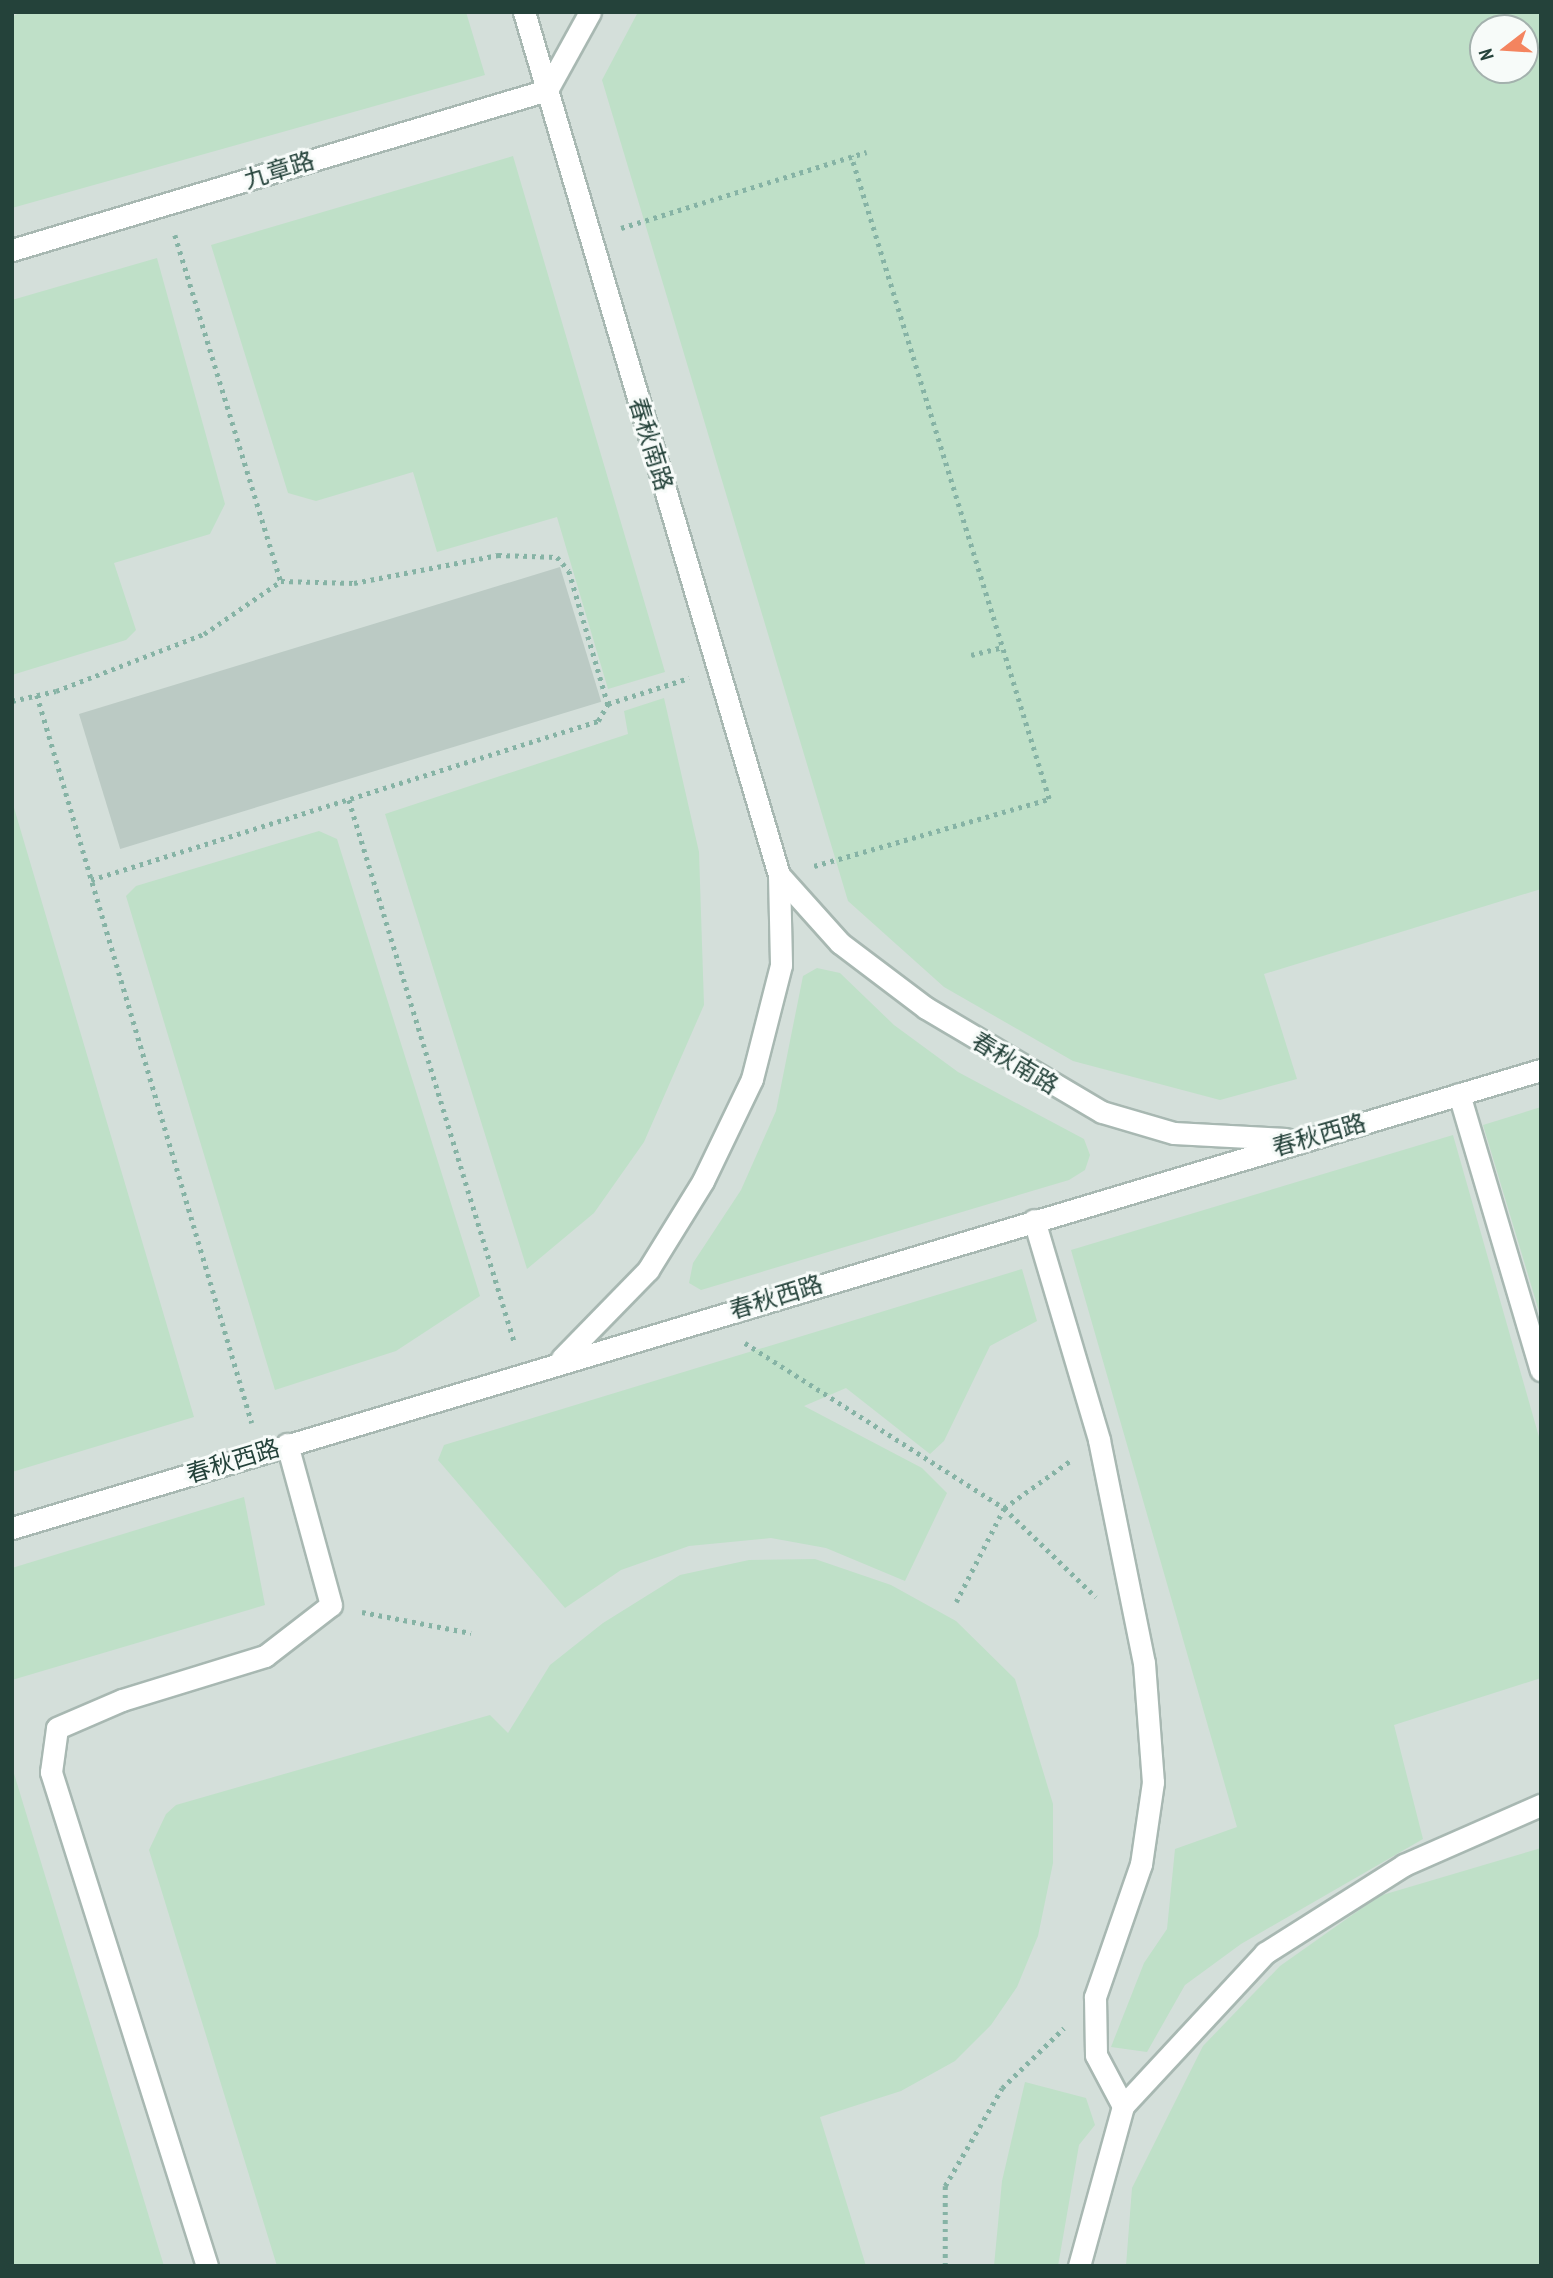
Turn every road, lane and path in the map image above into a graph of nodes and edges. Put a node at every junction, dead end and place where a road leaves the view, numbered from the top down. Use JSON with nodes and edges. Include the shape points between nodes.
{"nodes":[{"id":1,"x":524,"y":12,"type":"edge"},
{"id":2,"x":590,"y":12,"type":"edge"},
{"id":3,"x":547,"y":90,"type":"junction"},
{"id":4,"x":866,"y":152,"type":"dead end"},
{"id":5,"x":852,"y":156,"type":"junction"},
{"id":6,"x":166,"y":204,"type":"junction"},
{"id":7,"x":590,"y":237,"type":"junction"},
{"id":8,"x":12,"y":250,"type":"edge"},
{"id":9,"x":281,"y":581,"type":"junction"},
{"id":10,"x":1002,"y":647,"type":"junction"},
{"id":11,"x":971,"y":656,"type":"dead end"},
{"id":12,"x":718,"y":668,"type":"junction"},
{"id":13,"x":37,"y":695,"type":"junction"},
{"id":14,"x":12,"y":701,"type":"edge"},
{"id":15,"x":608,"y":704,"type":"junction"},
{"id":16,"x":349,"y":800,"type":"junction"},
{"id":17,"x":779,"y":875,"type":"junction"},
{"id":18,"x":91,"y":880,"type":"junction"},
{"id":19,"x":1541,"y":1070,"type":"edge"},
{"id":20,"x":1459,"y":1094,"type":"junction"},
{"id":21,"x":1302,"y":1140,"type":"junction"},
{"id":22,"x":1034,"y":1220,"type":"junction"},
{"id":23,"x":705,"y":1318,"type":"junction"},
{"id":24,"x":560,"y":1361,"type":"junction"},
{"id":25,"x":1541,"y":1370,"type":"edge"},
{"id":26,"x":524,"y":1372,"type":"junction"},
{"id":27,"x":1099,"y":1440,"type":"junction"},
{"id":28,"x":287,"y":1444,"type":"junction"},
{"id":29,"x":261,"y":1452,"type":"junction"},
{"id":30,"x":1003,"y":1508,"type":"junction"},
{"id":31,"x":12,"y":1528,"type":"edge"},
{"id":32,"x":956,"y":1602,"type":"dead end"},
{"id":33,"x":1102,"y":1604,"type":"dead end"},
{"id":34,"x":331,"y":1605,"type":"junction"},
{"id":35,"x":471,"y":1633,"type":"dead end"},
{"id":36,"x":1541,"y":1805,"type":"edge"},
{"id":37,"x":1095,"y":1997,"type":"junction"},
{"id":38,"x":1123,"y":2106,"type":"junction"},
{"id":39,"x":207,"y":2266,"type":"edge"},
{"id":40,"x":945,"y":2266,"type":"edge"},
{"id":41,"x":1079,"y":2266,"type":"edge"}],
"edges":[{"from":1,"to":3,"type":"lane","name":"春秋南路"},
{"from":2,"to":3,"type":"lane"},
{"from":3,"to":6,"type":"lane","name":"九章路"},
{"from":3,"to":7,"type":"lane","name":"春秋南路"},
{"from":4,"to":5,"type":"path"},
{"from":5,"to":7,"type":"path"},
{"from":5,"to":10,"type":"path"},
{"from":6,"to":8,"type":"lane","name":"九章路"},
{"from":6,"to":9,"type":"path"},
{"from":7,"to":12,"type":"lane","name":"春秋南路"},
{"from":9,"to":13,"type":"path","via":[[204,634]]},
{"from":9,"to":15,"type":"path","via":[[354,583],[498,555],[557,557],[569,571]]},
{"from":10,"to":11,"type":"path"},
{"from":10,"to":17,"type":"path","via":[[1049,799]]},
{"from":12,"to":15,"type":"path"},
{"from":12,"to":17,"type":"lane","name":"春秋南路"},
{"from":13,"to":14,"type":"path"},
{"from":13,"to":18,"type":"path"},
{"from":15,"to":16,"type":"path","via":[[598,721]]},
{"from":16,"to":18,"type":"path"},
{"from":16,"to":26,"type":"path"},
{"from":17,"to":21,"type":"lane","name":"春秋南路","via":[[840,943],[926,1008],[1102,1112],[1174,1133]]},
{"from":17,"to":24,"type":"lane","name":"春秋南路","via":[[781,965],[752,1079],[703,1181],[648,1270]]},
{"from":18,"to":29,"type":"path"},
{"from":19,"to":20,"type":"lane","name":"春秋西路"},
{"from":20,"to":21,"type":"lane","name":"春秋西路"},
{"from":20,"to":25,"type":"lane"},
{"from":21,"to":22,"type":"lane","name":"春秋西路"},
{"from":22,"to":23,"type":"lane","name":"春秋西路"},
{"from":22,"to":27,"type":"lane"},
{"from":23,"to":24,"type":"lane","name":"春秋西路"},
{"from":23,"to":30,"type":"path"},
{"from":24,"to":26,"type":"lane","name":"春秋西路"},
{"from":26,"to":28,"type":"lane","name":"春秋西路"},
{"from":27,"to":30,"type":"path"},
{"from":27,"to":37,"type":"lane","via":[[1144,1663],[1153,1782],[1141,1864]]},
{"from":28,"to":29,"type":"lane","name":"春秋西路"},
{"from":28,"to":34,"type":"lane"},
{"from":29,"to":31,"type":"lane","name":"春秋西路"},
{"from":30,"to":32,"type":"path"},
{"from":30,"to":33,"type":"path"},
{"from":34,"to":35,"type":"path"},
{"from":34,"to":39,"type":"lane","via":[[265,1656],[122,1700],[57,1728],[51,1772]]},
{"from":36,"to":38,"type":"lane","via":[[1404,1865],[1265,1953]]},
{"from":37,"to":38,"type":"lane","via":[[1096,2055]]},
{"from":37,"to":40,"type":"path","via":[[1002,2088],[945,2186]]},
{"from":38,"to":41,"type":"lane"}]}
